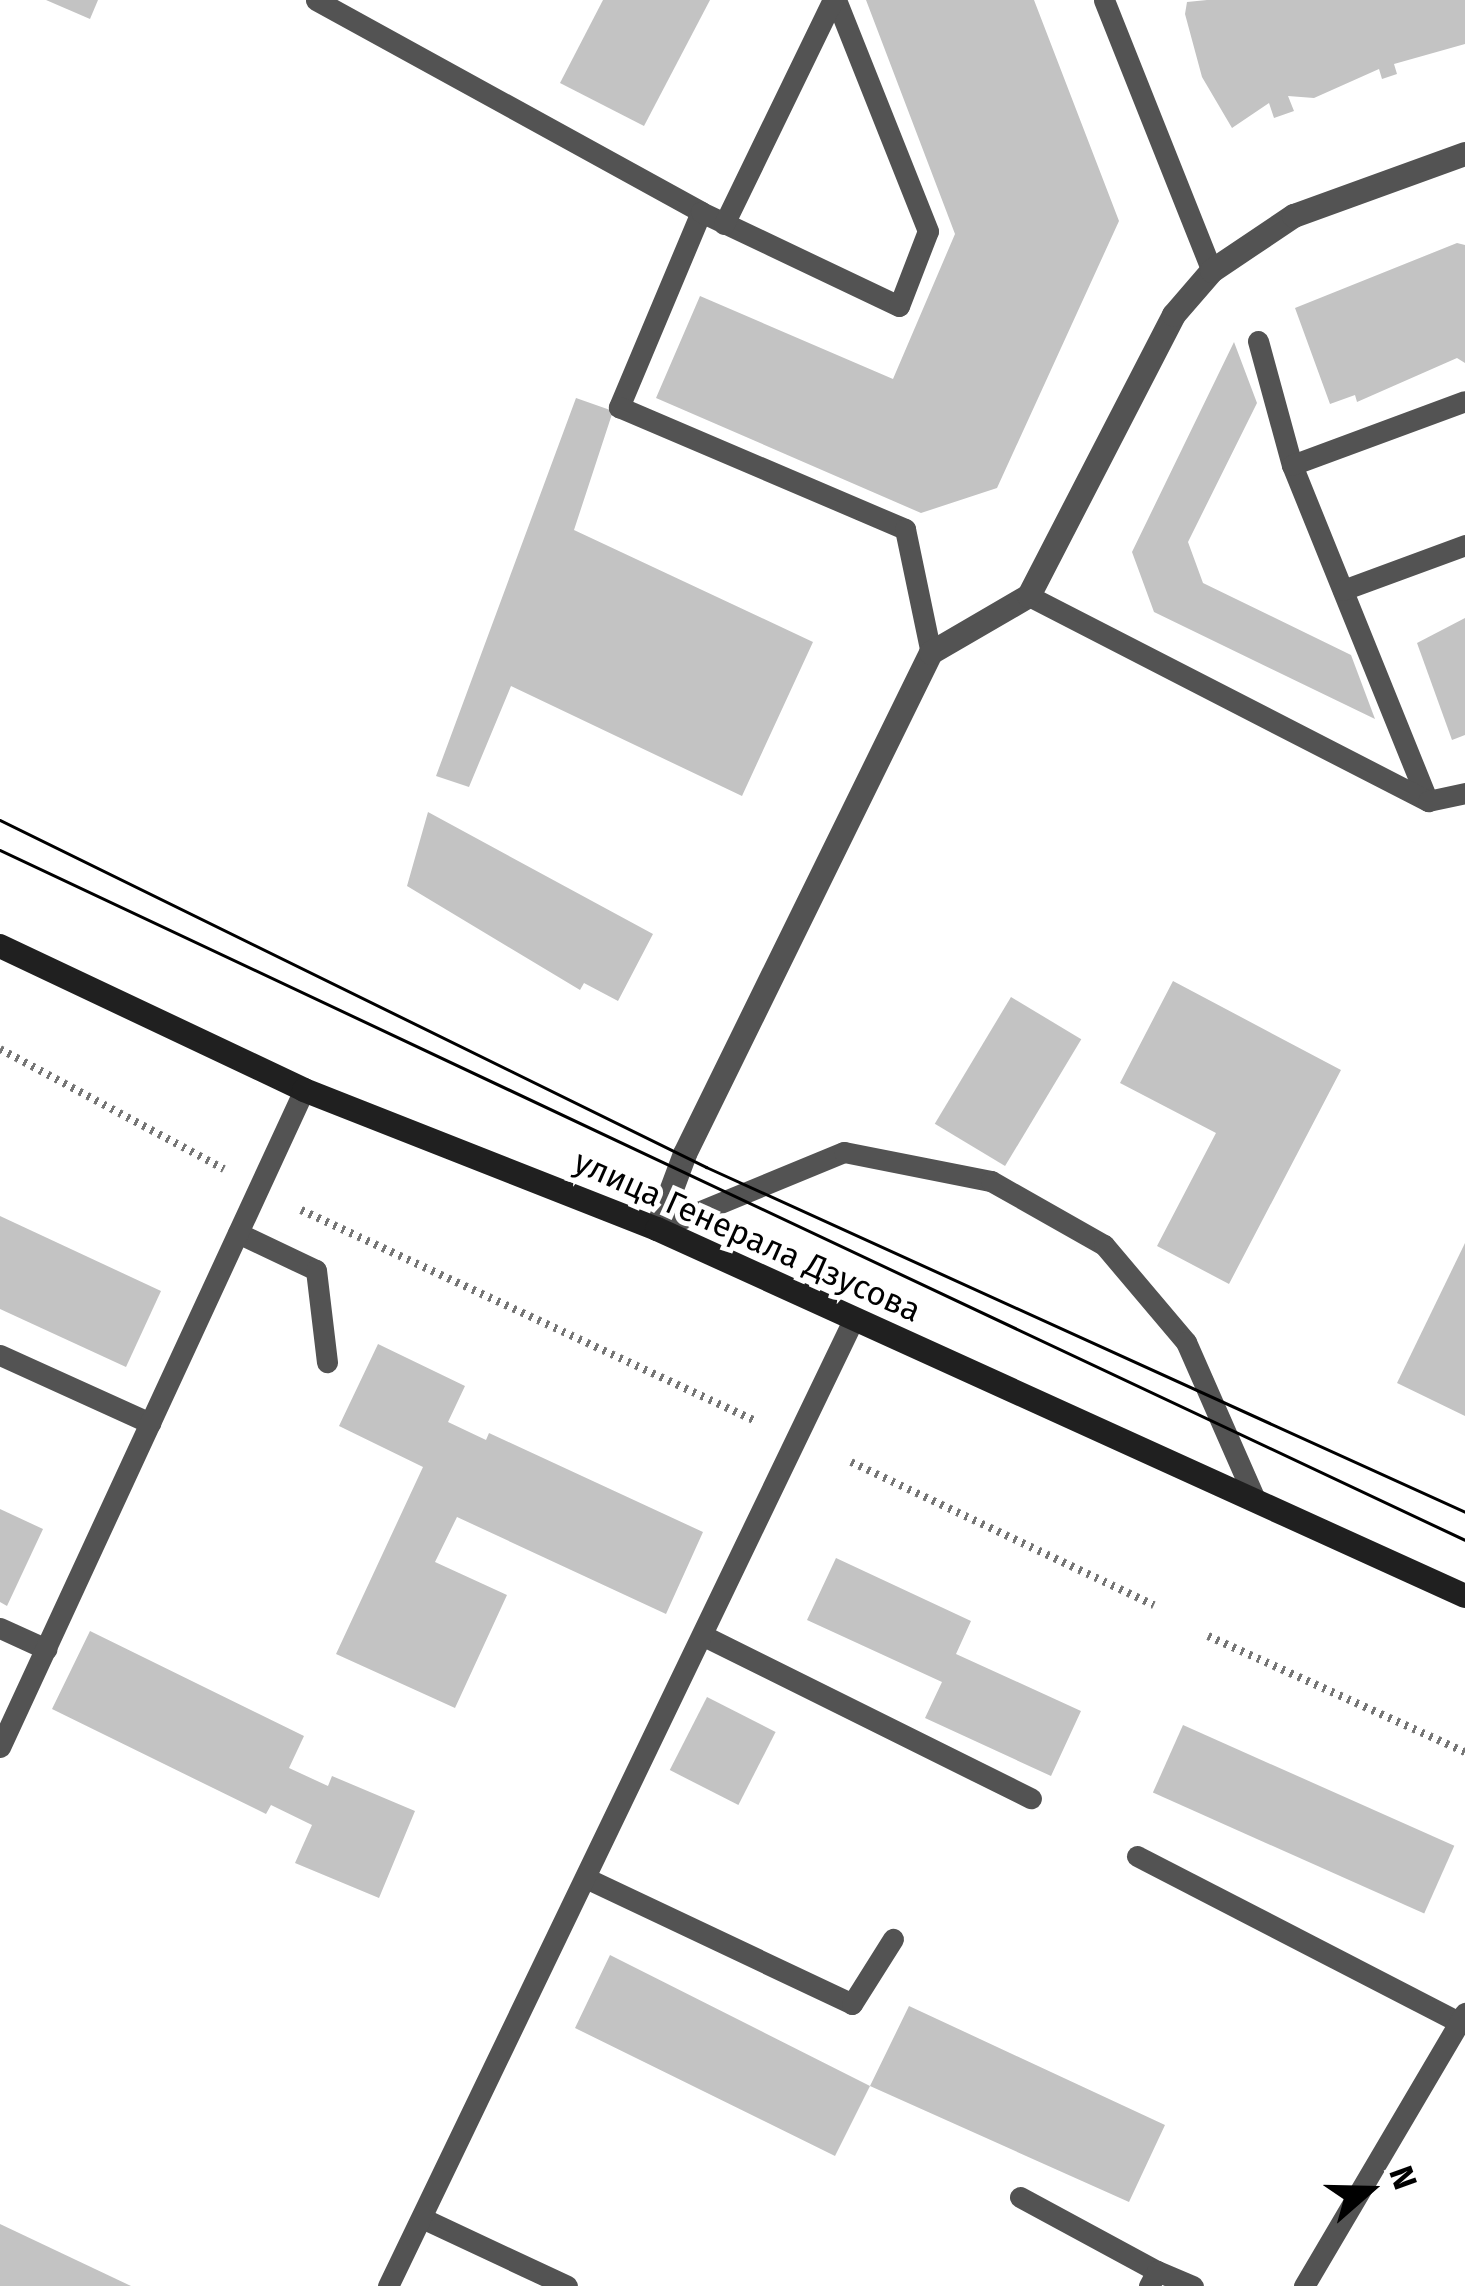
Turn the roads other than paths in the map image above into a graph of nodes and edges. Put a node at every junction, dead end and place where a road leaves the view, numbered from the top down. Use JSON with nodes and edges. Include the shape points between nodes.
{"nodes":[{"id":1,"x":316,"y":0,"type":"edge"},
{"id":2,"x":834,"y":0,"type":"edge"},
{"id":3,"x":1104,"y":0,"type":"edge"},
{"id":4,"x":1465,"y":154,"type":"edge"},
{"id":5,"x":701,"y":212,"type":"junction"},
{"id":6,"x":724,"y":224,"type":"junction"},
{"id":7,"x":1212,"y":272,"type":"junction"},
{"id":8,"x":1258,"y":341,"type":"dead end"},
{"id":9,"x":1465,"y":401,"type":"edge"},
{"id":10,"x":1292,"y":465,"type":"junction"},
{"id":11,"x":1465,"y":545,"type":"edge"},
{"id":12,"x":1342,"y":590,"type":"junction"},
{"id":13,"x":1029,"y":596,"type":"junction"},
{"id":14,"x":931,"y":653,"type":"junction"},
{"id":15,"x":1465,"y":793,"type":"edge"},
{"id":16,"x":1428,"y":801,"type":"junction"},
{"id":17,"x":0,"y":946,"type":"edge"},
{"id":18,"x":304,"y":1090,"type":"junction"},
{"id":19,"x":657,"y":1229,"type":"junction"},
{"id":20,"x":238,"y":1233,"type":"junction"},
{"id":21,"x":854,"y":1318,"type":"junction"},
{"id":22,"x":0,"y":1355,"type":"edge"},
{"id":23,"x":327,"y":1363,"type":"dead end"},
{"id":24,"x":150,"y":1423,"type":"junction"},
{"id":25,"x":1255,"y":1499,"type":"junction"},
{"id":26,"x":1465,"y":1596,"type":"edge"},
{"id":27,"x":0,"y":1628,"type":"edge"},
{"id":28,"x":704,"y":1636,"type":"junction"},
{"id":29,"x":46,"y":1649,"type":"junction"},
{"id":30,"x":0,"y":1748,"type":"edge"},
{"id":31,"x":1031,"y":1798,"type":"dead end"},
{"id":32,"x":1137,"y":1856,"type":"dead end"},
{"id":33,"x":588,"y":1879,"type":"junction"},
{"id":34,"x":893,"y":1939,"type":"dead end"},
{"id":35,"x":1462,"y":2018,"type":"edge"},
{"id":36,"x":1020,"y":2197,"type":"dead end"},
{"id":37,"x":422,"y":2218,"type":"junction"},
{"id":38,"x":1153,"y":2278,"type":"edge"},
{"id":39,"x":388,"y":2286,"type":"edge"},
{"id":40,"x":567,"y":2286,"type":"edge"},
{"id":41,"x":1193,"y":2286,"type":"edge"},
{"id":42,"x":1304,"y":2286,"type":"edge"}],
"edges":[{"from":1,"to":5,"type":"lane"},
{"from":2,"to":6,"type":"lane"},
{"from":2,"to":6,"type":"lane","via":[[928,231],[899,306]]},
{"from":3,"to":7,"type":"lane"},
{"from":4,"to":7,"type":"street","via":[[1294,216]]},
{"from":5,"to":6,"type":"lane"},
{"from":5,"to":14,"type":"lane","via":[[619,406],[905,529]]},
{"from":7,"to":13,"type":"street","via":[[1174,315]]},
{"from":8,"to":10,"type":"lane"},
{"from":9,"to":10,"type":"lane"},
{"from":10,"to":12,"type":"lane"},
{"from":11,"to":12,"type":"lane"},
{"from":12,"to":16,"type":"lane"},
{"from":13,"to":14,"type":"street"},
{"from":13,"to":16,"type":"lane"},
{"from":14,"to":19,"type":"street","via":[[685,1154]]},
{"from":15,"to":16,"type":"lane"},
{"from":17,"to":18,"type":"street","name":"улица Генерала Дзусова"},
{"from":18,"to":19,"type":"street","name":"улица Генерала Дзусова"},
{"from":18,"to":20,"type":"lane"},
{"from":19,"to":21,"type":"street","name":"улица Генерала Дзусова"},
{"from":19,"to":25,"type":"lane","via":[[844,1153],[992,1181],[1104,1245],[1186,1342]]},
{"from":20,"to":23,"type":"lane","via":[[316,1270]]},
{"from":20,"to":24,"type":"lane"},
{"from":21,"to":25,"type":"street","name":"улица Генерала Дзусова"},
{"from":21,"to":28,"type":"lane"},
{"from":22,"to":24,"type":"lane"},
{"from":24,"to":29,"type":"lane"},
{"from":25,"to":26,"type":"street","name":"улица Генерала Дзусова"},
{"from":27,"to":29,"type":"lane"},
{"from":28,"to":31,"type":"lane"},
{"from":28,"to":33,"type":"lane"},
{"from":29,"to":30,"type":"lane"},
{"from":32,"to":35,"type":"lane"},
{"from":33,"to":34,"type":"lane","via":[[852,2004]]},
{"from":33,"to":37,"type":"lane"},
{"from":35,"to":42,"type":"lane"},
{"from":36,"to":38,"type":"lane"},
{"from":37,"to":39,"type":"lane"},
{"from":37,"to":40,"type":"lane"},
{"from":38,"to":41,"type":"lane"}]}
